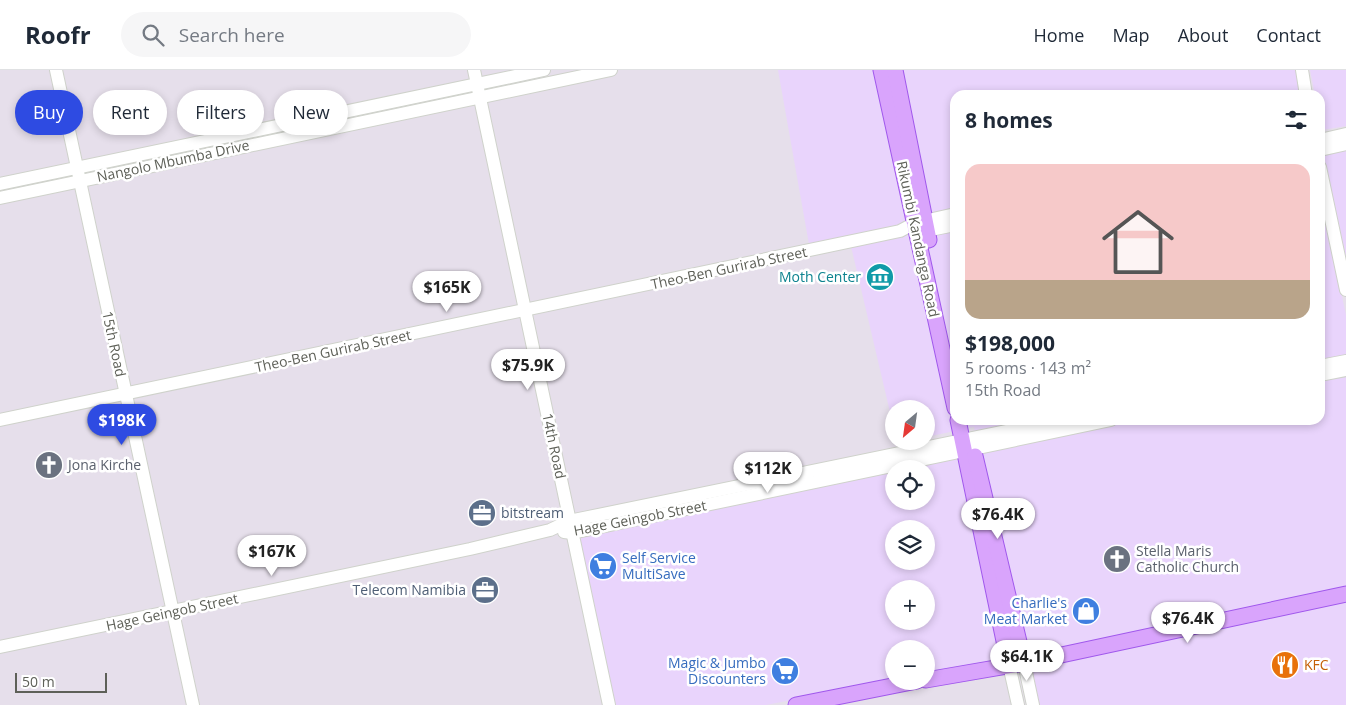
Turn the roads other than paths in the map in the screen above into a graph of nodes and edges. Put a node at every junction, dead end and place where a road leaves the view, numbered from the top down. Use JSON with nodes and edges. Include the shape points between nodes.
{"nodes":[{"id":1,"x":56,"y":70,"type":"edge"},
{"id":2,"x":474,"y":70,"type":"edge"},
{"id":3,"x":544,"y":70,"type":"edge"},
{"id":4,"x":611,"y":70,"type":"edge"},
{"id":5,"x":882,"y":70,"type":"edge"},
{"id":6,"x":895,"y":70,"type":"edge"},
{"id":7,"x":1302,"y":70,"type":"edge"},
{"id":8,"x":1305,"y":90,"type":"edge"},
{"id":9,"x":478,"y":91,"type":"junction"},
{"id":10,"x":1346,"y":134,"type":"edge"},
{"id":11,"x":1325,"y":139,"type":"edge"},
{"id":12,"x":1346,"y":144,"type":"edge"},
{"id":13,"x":1325,"y":149,"type":"edge"},
{"id":14,"x":78,"y":168,"type":"junction"},
{"id":15,"x":81,"y":180,"type":"junction"},
{"id":16,"x":0,"y":184,"type":"edge"},
{"id":17,"x":1325,"y":191,"type":"edge"},
{"id":18,"x":0,"y":198,"type":"edge"},
{"id":19,"x":950,"y":216,"type":"edge"},
{"id":20,"x":950,"y":225,"type":"edge"},
{"id":21,"x":921,"y":227,"type":"junction"},
{"id":22,"x":1346,"y":290,"type":"edge"},
{"id":23,"x":526,"y":311,"type":"junction"},
{"id":24,"x":950,"y":341,"type":"edge"},
{"id":25,"x":1346,"y":361,"type":"edge"},
{"id":26,"x":1325,"y":365,"type":"edge"},
{"id":27,"x":1346,"y":370,"type":"edge"},
{"id":28,"x":1325,"y":374,"type":"edge"},
{"id":29,"x":950,"y":381,"type":"edge"},
{"id":30,"x":125,"y":394,"type":"junction"},
{"id":31,"x":0,"y":420,"type":"edge"},
{"id":32,"x":960,"y":425,"type":"edge"},
{"id":33,"x":968,"y":425,"type":"edge"},
{"id":34,"x":1042,"y":425,"type":"edge"},
{"id":35,"x":1082,"y":425,"type":"edge"},
{"id":36,"x":968,"y":445,"type":"junction"},
{"id":37,"x":570,"y":527,"type":"junction"},
{"id":38,"x":1346,"y":594,"type":"edge"},
{"id":39,"x":174,"y":612,"type":"junction"},
{"id":40,"x":0,"y":647,"type":"edge"},
{"id":41,"x":1016,"y":664,"type":"junction"},
{"id":42,"x":935,"y":678,"type":"edge"},
{"id":43,"x":885,"y":687,"type":"edge"},
{"id":44,"x":193,"y":705,"type":"edge"},
{"id":45,"x":609,"y":705,"type":"edge"},
{"id":46,"x":796,"y":705,"type":"edge"},
{"id":47,"x":1018,"y":705,"type":"edge"},
{"id":48,"x":1033,"y":705,"type":"edge"}],
"edges":[{"from":1,"to":14,"type":"street","name":"15th Road"},
{"from":2,"to":9,"type":"street","name":"14th Road"},
{"from":3,"to":9,"type":"street","name":"Nangolo Mbumba Drive"},
{"from":4,"to":9,"type":"street","name":"Nangolo Mbumba Drive"},
{"from":5,"to":21,"type":"main road","name":"Rikumbi Kandanga Road"},
{"from":6,"to":21,"type":"main road","name":"Rikumbi Kandanga Road"},
{"from":7,"to":8,"type":"street"},
{"from":9,"to":14,"type":"street","name":"Nangolo Mbumba Drive"},
{"from":9,"to":15,"type":"street","name":"Nangolo Mbumba Drive"},
{"from":9,"to":23,"type":"street","name":"14th Road"},
{"from":10,"to":11,"type":"street"},
{"from":12,"to":13,"type":"street"},
{"from":14,"to":15,"type":"street","name":"15th Road"},
{"from":14,"to":16,"type":"street","name":"Nangolo Mbumba Drive"},
{"from":15,"to":18,"type":"street","name":"Nangolo Mbumba Drive"},
{"from":15,"to":30,"type":"street","name":"15th Road"},
{"from":17,"to":22,"type":"street"},
{"from":19,"to":21,"type":"street","name":"Theo-Ben Gurirab Street"},
{"from":20,"to":21,"type":"street","name":"Theo-Ben Gurirab Street"},
{"from":21,"to":23,"type":"street","name":"Theo-Ben Gurirab Street"},
{"from":21,"to":24,"type":"main road","name":"Rikumbi Kandanga Road"},
{"from":21,"to":29,"type":"main road","name":"Rikumbi Kandanga Road"},
{"from":23,"to":30,"type":"street","name":"Theo-Ben Gurirab Street"},
{"from":23,"to":37,"type":"street","name":"14th Road"},
{"from":25,"to":26,"type":"street"},
{"from":27,"to":28,"type":"street"},
{"from":30,"to":31,"type":"street","name":"Theo-Ben Gurirab Street"},
{"from":30,"to":39,"type":"street","name":"15th Road"},
{"from":32,"to":36,"type":"main road"},
{"from":33,"to":36,"type":"main road"},
{"from":34,"to":36,"type":"street","name":"Hage Geingob Street"},
{"from":35,"to":36,"type":"street","name":"Hage Geingob Street"},
{"from":36,"to":37,"type":"street","name":"Hage Geingob Street"},
{"from":36,"to":41,"type":"main road"},
{"from":37,"to":39,"type":"street","name":"Hage Geingob Street"},
{"from":37,"to":45,"type":"street","name":"14th Road"},
{"from":38,"to":41,"type":"main road"},
{"from":39,"to":40,"type":"street","name":"Hage Geingob Street"},
{"from":39,"to":44,"type":"street","name":"15th Road"},
{"from":41,"to":42,"type":"main road"},
{"from":41,"to":47,"type":"street"},
{"from":41,"to":48,"type":"street"},
{"from":43,"to":46,"type":"main road"}]}
